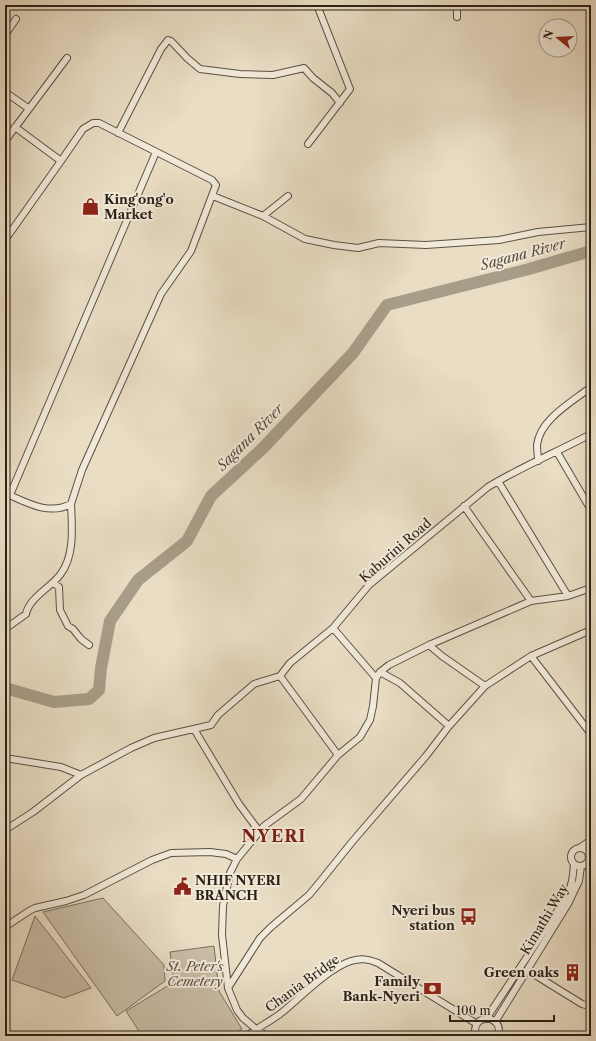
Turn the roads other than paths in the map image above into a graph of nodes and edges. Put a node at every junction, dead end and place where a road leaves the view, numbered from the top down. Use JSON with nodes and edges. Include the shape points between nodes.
{"nodes":[{"id":1,"x":317,"y":5,"type":"edge"},
{"id":2,"x":460,"y":5,"type":"edge"},
{"id":3,"x":457,"y":17,"type":"dead end"},
{"id":4,"x":16,"y":19,"type":"dead end"},
{"id":5,"x":5,"y":35,"type":"edge"},
{"id":6,"x":67,"y":58,"type":"dead end"},
{"id":7,"x":5,"y":92,"type":"edge"},
{"id":8,"x":340,"y":103,"type":"junction"},
{"id":9,"x":28,"y":108,"type":"junction"},
{"id":10,"x":15,"y":127,"type":"junction"},
{"id":11,"x":118,"y":133,"type":"junction"},
{"id":12,"x":5,"y":141,"type":"edge"},
{"id":13,"x":308,"y":144,"type":"dead end"},
{"id":14,"x":156,"y":152,"type":"junction"},
{"id":15,"x":61,"y":161,"type":"junction"},
{"id":16,"x":213,"y":196,"type":"junction"},
{"id":17,"x":288,"y":196,"type":"dead end"},
{"id":18,"x":262,"y":216,"type":"junction"},
{"id":19,"x":591,"y":226,"type":"edge"},
{"id":20,"x":5,"y":240,"type":"edge"},
{"id":21,"x":591,"y":387,"type":"edge"},
{"id":22,"x":591,"y":434,"type":"edge"},
{"id":23,"x":557,"y":452,"type":"junction"},
{"id":24,"x":538,"y":461,"type":"junction"},
{"id":25,"x":498,"y":481,"type":"junction"},
{"id":26,"x":7,"y":494,"type":"edge"},
{"id":27,"x":71,"y":504,"type":"junction"},
{"id":28,"x":464,"y":506,"type":"junction"},
{"id":29,"x":591,"y":510,"type":"edge"},
{"id":30,"x":53,"y":583,"type":"junction"},
{"id":31,"x":591,"y":588,"type":"edge"},
{"id":32,"x":568,"y":596,"type":"junction"},
{"id":33,"x":531,"y":601,"type":"junction"},
{"id":34,"x":333,"y":628,"type":"junction"},
{"id":35,"x":5,"y":629,"type":"edge"},
{"id":36,"x":591,"y":630,"type":"edge"},
{"id":37,"x":89,"y":645,"type":"dead end"},
{"id":38,"x":429,"y":645,"type":"junction"},
{"id":39,"x":531,"y":656,"type":"junction"},
{"id":40,"x":380,"y":672,"type":"junction"},
{"id":41,"x":280,"y":676,"type":"junction"},
{"id":42,"x":376,"y":678,"type":"junction"},
{"id":43,"x":485,"y":686,"type":"junction"},
{"id":44,"x":449,"y":726,"type":"junction"},
{"id":45,"x":194,"y":729,"type":"junction"},
{"id":46,"x":591,"y":734,"type":"edge"},
{"id":47,"x":338,"y":755,"type":"junction"},
{"id":48,"x":5,"y":758,"type":"edge"},
{"id":49,"x":81,"y":775,"type":"junction"},
{"id":50,"x":5,"y":830,"type":"edge"},
{"id":51,"x":259,"y":831,"type":"junction"},
{"id":52,"x":591,"y":840,"type":"edge"},
{"id":53,"x":581,"y":847,"type":"junction"},
{"id":54,"x":590,"y":857,"type":"edge"},
{"id":55,"x":237,"y":859,"type":"junction"},
{"id":56,"x":574,"y":864,"type":"junction"},
{"id":57,"x":583,"y":865,"type":"junction"},
{"id":58,"x":591,"y":871,"type":"edge"},
{"id":59,"x":5,"y":927,"type":"edge"},
{"id":60,"x":527,"y":970,"type":"junction"},
{"id":61,"x":228,"y":988,"type":"junction"},
{"id":62,"x":591,"y":1005,"type":"edge"},
{"id":63,"x":486,"y":1019,"type":"junction"},
{"id":64,"x":495,"y":1022,"type":"junction"},
{"id":65,"x":476,"y":1024,"type":"junction"},
{"id":66,"x":256,"y":1029,"type":"junction"},
{"id":67,"x":247,"y":1036,"type":"edge"},
{"id":68,"x":267,"y":1036,"type":"edge"},
{"id":69,"x":476,"y":1036,"type":"edge"},
{"id":70,"x":498,"y":1036,"type":"edge"}],
"edges":[{"from":1,"to":8,"type":"street","via":[[350,86]]},
{"from":2,"to":3,"type":"street"},
{"from":4,"to":5,"type":"street"},
{"from":6,"to":9,"type":"street"},
{"from":7,"to":9,"type":"street"},
{"from":8,"to":11,"type":"street","via":[[304,68],[272,75],[200,69],[168,40],[160,49]]},
{"from":8,"to":13,"type":"street"},
{"from":9,"to":10,"type":"street"},
{"from":10,"to":12,"type":"street"},
{"from":10,"to":15,"type":"street"},
{"from":11,"to":14,"type":"street"},
{"from":11,"to":15,"type":"street","via":[[99,123],[88,125]]},
{"from":14,"to":16,"type":"street","via":[[212,180],[216,185]]},
{"from":14,"to":26,"type":"street"},
{"from":15,"to":20,"type":"street"},
{"from":16,"to":18,"type":"street"},
{"from":16,"to":27,"type":"street","via":[[190,251],[161,294],[82,470]]},
{"from":17,"to":18,"type":"street"},
{"from":18,"to":19,"type":"street","via":[[305,239],[358,248],[379,243],[426,245],[499,240],[538,232]]},
{"from":21,"to":24,"type":"street","via":[[562,409],[546,426],[537,446]]},
{"from":22,"to":23,"type":"street","name":"Kaburini Road"},
{"from":23,"to":24,"type":"street","name":"Kaburini Road"},
{"from":23,"to":29,"type":"street"},
{"from":24,"to":25,"type":"street","name":"Kaburini Road"},
{"from":25,"to":28,"type":"street","name":"Kaburini Road"},
{"from":25,"to":32,"type":"street"},
{"from":26,"to":27,"type":"street","via":[[45,509]]},
{"from":27,"to":30,"type":"street","via":[[72,533],[68,557],[60,575]]},
{"from":28,"to":33,"type":"street"},
{"from":28,"to":34,"type":"street","name":"Kaburini Road","via":[[369,585]]},
{"from":30,"to":35,"type":"street","via":[[28,606],[26,614]]},
{"from":30,"to":37,"type":"street","via":[[59,589],[60,610],[68,626]]},
{"from":31,"to":32,"type":"street"},
{"from":32,"to":33,"type":"street"},
{"from":33,"to":38,"type":"street"},
{"from":34,"to":41,"type":"street","name":"Kaburini Road","via":[[290,663]]},
{"from":34,"to":42,"type":"street"},
{"from":36,"to":39,"type":"street"},
{"from":38,"to":40,"type":"street"},
{"from":38,"to":43,"type":"street"},
{"from":39,"to":43,"type":"street"},
{"from":39,"to":46,"type":"street"},
{"from":40,"to":42,"type":"street"},
{"from":40,"to":44,"type":"street","via":[[400,683]]},
{"from":41,"to":45,"type":"street","via":[[254,684],[218,715],[211,725]]},
{"from":41,"to":47,"type":"street"},
{"from":42,"to":47,"type":"street","via":[[370,720],[360,737]]},
{"from":43,"to":44,"type":"street"},
{"from":44,"to":61,"type":"street","via":[[319,883],[260,938]]},
{"from":45,"to":49,"type":"street","via":[[154,738]]},
{"from":45,"to":51,"type":"street","via":[[239,804]]},
{"from":47,"to":51,"type":"street","via":[[301,799]]},
{"from":48,"to":49,"type":"street","via":[[61,767]]},
{"from":49,"to":50,"type":"street"},
{"from":51,"to":55,"type":"street"},
{"from":52,"to":53,"type":"street"},
{"from":53,"to":54,"type":"street"},
{"from":53,"to":56,"type":"street","via":[[571,852]]},
{"from":54,"to":57,"type":"street"},
{"from":55,"to":59,"type":"street","via":[[226,854],[210,852],[170,853],[84,895],[35,908]]},
{"from":55,"to":61,"type":"street","via":[[230,872],[223,906],[222,935]]},
{"from":56,"to":57,"type":"street"},
{"from":56,"to":63,"type":"street","name":"Kimathi Way","via":[[570,890],[566,898]]},
{"from":57,"to":58,"type":"street"},
{"from":57,"to":60,"type":"street","name":"Kimathi Way","via":[[573,895]]},
{"from":60,"to":62,"type":"street","via":[[582,1004]]},
{"from":60,"to":64,"type":"street","name":"Kimathi Way"},
{"from":61,"to":66,"type":"street","via":[[237,1010]]},
{"from":63,"to":64,"type":"street"},
{"from":63,"to":65,"type":"street"},
{"from":64,"to":70,"type":"street","via":[[499,1028]]},
{"from":65,"to":66,"type":"street","name":"Chania Bridge","via":[[367,958],[340,966]]},
{"from":65,"to":69,"type":"street"},
{"from":66,"to":67,"type":"street","name":"Chania Bridge"},
{"from":66,"to":68,"type":"street"}]}
